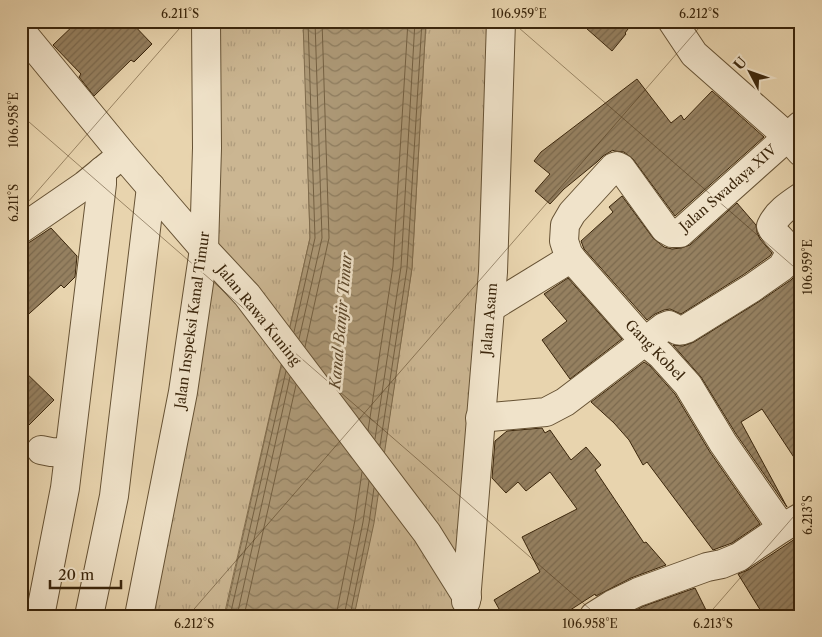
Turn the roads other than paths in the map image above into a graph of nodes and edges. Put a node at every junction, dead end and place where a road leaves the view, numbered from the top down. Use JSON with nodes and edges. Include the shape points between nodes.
{"nodes":[{"id":1,"x":206,"y":21,"type":"edge"},
{"id":2,"x":501,"y":21,"type":"edge"},
{"id":3,"x":672,"y":21,"type":"edge"},
{"id":4,"x":21,"y":32,"type":"edge"},
{"id":5,"x":796,"y":138,"type":"edge"},
{"id":6,"x":112,"y":163,"type":"junction"},
{"id":7,"x":151,"y":187,"type":"junction"},
{"id":8,"x":801,"y":197,"type":"edge"},
{"id":9,"x":21,"y":229,"type":"edge"},
{"id":10,"x":204,"y":249,"type":"junction"},
{"id":11,"x":572,"y":259,"type":"junction"},
{"id":12,"x":490,"y":308,"type":"junction"},
{"id":13,"x":644,"y":342,"type":"junction"},
{"id":14,"x":480,"y":418,"type":"junction"},
{"id":15,"x":41,"y":450,"type":"dead end"},
{"id":16,"x":69,"y":454,"type":"junction"},
{"id":17,"x":791,"y":522,"type":"edge"},
{"id":18,"x":468,"y":610,"type":"edge"},
{"id":19,"x":40,"y":616,"type":"edge"},
{"id":20,"x":89,"y":616,"type":"edge"},
{"id":21,"x":139,"y":616,"type":"edge"},
{"id":22,"x":594,"y":616,"type":"edge"}],
"edges":[{"from":1,"to":10,"type":"street","name":"Jalan Inspeksi Kanal Timur"},
{"from":2,"to":12,"type":"street","name":"Jalan Asam"},
{"from":3,"to":5,"type":"street","via":[[694,54]]},
{"from":4,"to":6,"type":"street","name":"Jalan Rawa Kuning"},
{"from":5,"to":11,"type":"street","name":"Jalan Swadaya XIV","via":[[680,233],[665,229],[621,168],[614,167],[565,225],[564,241]]},
{"from":6,"to":7,"type":"street","name":"Jalan Rawa Kuning"},
{"from":6,"to":9,"type":"street"},
{"from":6,"to":16,"type":"street","via":[[102,184]]},
{"from":7,"to":10,"type":"street","name":"Jalan Rawa Kuning"},
{"from":7,"to":20,"type":"street","via":[[114,496]]},
{"from":8,"to":13,"type":"street","via":[[780,213],[771,226],[790,253],[782,267],[686,329],[678,331],[669,325]]},
{"from":10,"to":18,"type":"street","name":"Jalan Rawa Kuning","via":[[247,295],[427,533]]},
{"from":10,"to":21,"type":"street","name":"Jalan Inspeksi Kanal Timur","via":[[184,392]]},
{"from":11,"to":12,"type":"street"},
{"from":11,"to":13,"type":"street","name":"Gang Kobel"},
{"from":12,"to":14,"type":"street","name":"Jalan Asam"},
{"from":13,"to":14,"type":"street","via":[[565,402],[546,412]]},
{"from":13,"to":17,"type":"street","name":"Gang Kobel","via":[[661,355],[688,385],[724,443]]},
{"from":14,"to":18,"type":"street","name":"Jalan Asam"},
{"from":15,"to":16,"type":"street"},
{"from":16,"to":19,"type":"street"},
{"from":17,"to":22,"type":"street","via":[[739,557],[638,592]]}]}
